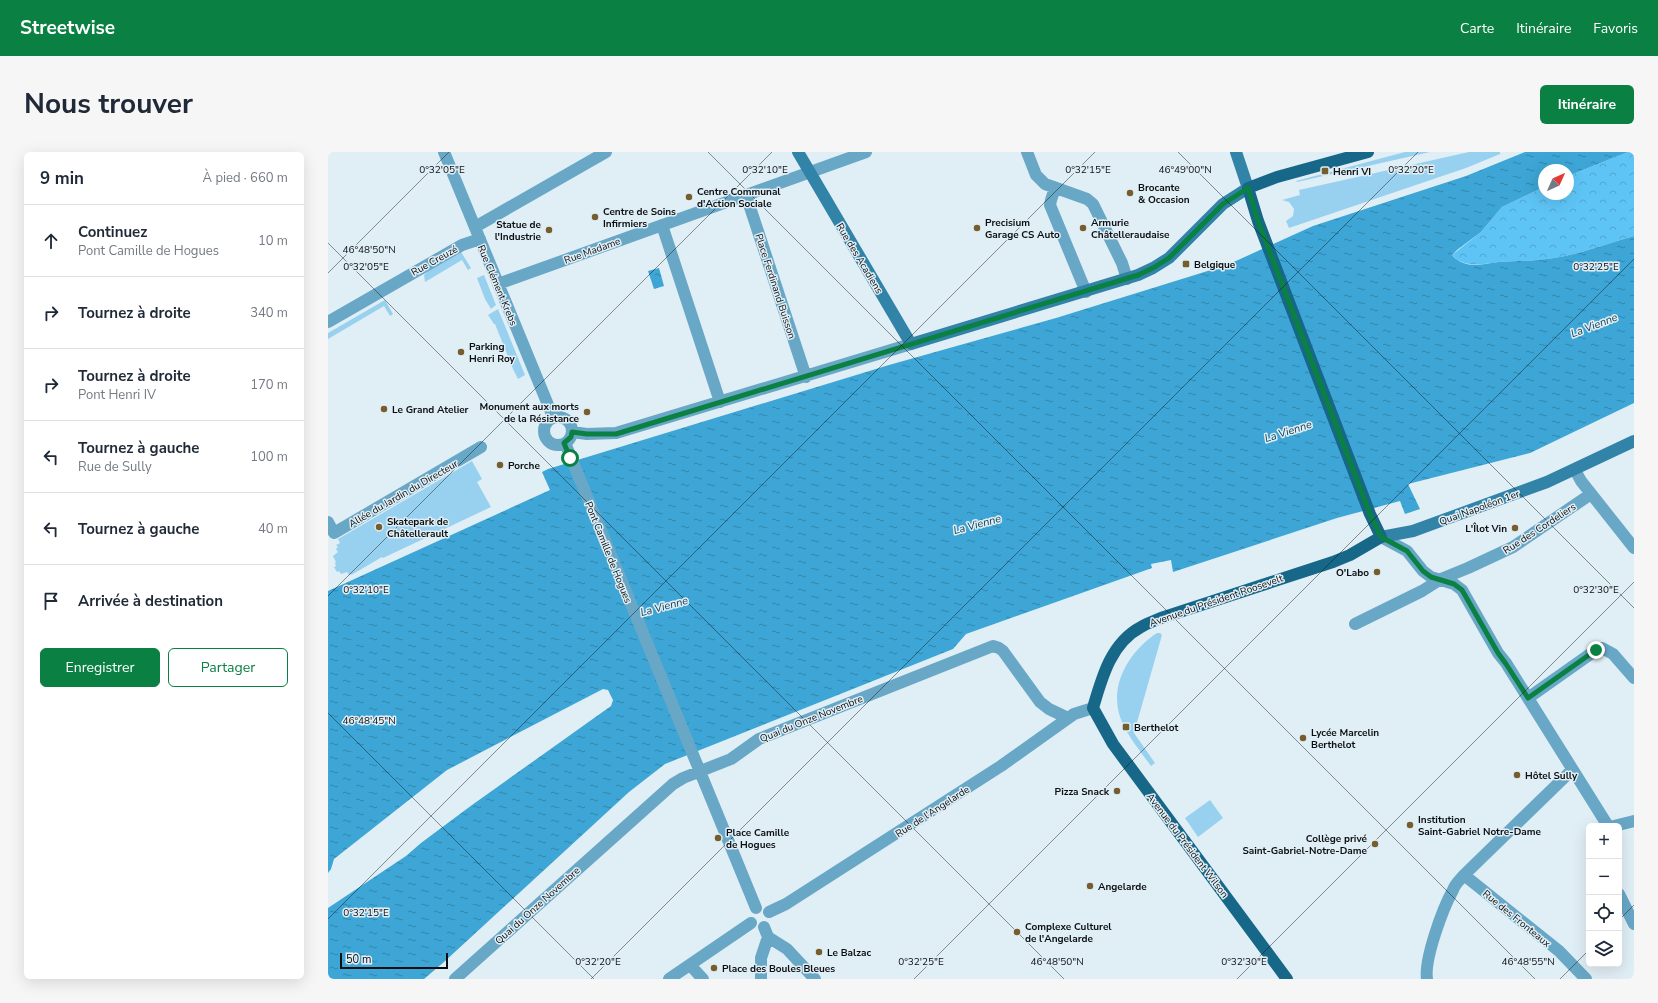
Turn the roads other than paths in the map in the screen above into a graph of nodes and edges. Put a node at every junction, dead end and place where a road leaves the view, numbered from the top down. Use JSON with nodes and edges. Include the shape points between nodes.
{"nodes":[{"id":1,"x":444,"y":152,"type":"edge"},
{"id":2,"x":606,"y":152,"type":"edge"},
{"id":3,"x":798,"y":152,"type":"edge"},
{"id":4,"x":866,"y":152,"type":"edge"},
{"id":5,"x":1027,"y":152,"type":"edge"},
{"id":6,"x":1236,"y":152,"type":"edge"},
{"id":7,"x":1368,"y":152,"type":"edge"},
{"id":8,"x":810,"y":172,"type":"junction"},
{"id":9,"x":1055,"y":188,"type":"junction"},
{"id":10,"x":1248,"y":188,"type":"junction"},
{"id":11,"x":746,"y":195,"type":"junction"},
{"id":12,"x":662,"y":225,"type":"junction"},
{"id":13,"x":475,"y":227,"type":"junction"},
{"id":14,"x":480,"y":239,"type":"junction"},
{"id":15,"x":1127,"y":279,"type":"junction"},
{"id":16,"x":498,"y":284,"type":"junction"},
{"id":17,"x":1086,"y":292,"type":"junction"},
{"id":18,"x":328,"y":322,"type":"edge"},
{"id":19,"x":911,"y":344,"type":"junction"},
{"id":20,"x":806,"y":377,"type":"junction"},
{"id":21,"x":720,"y":402,"type":"junction"},
{"id":22,"x":553,"y":417,"type":"junction"},
{"id":23,"x":572,"y":432,"type":"junction"},
{"id":24,"x":1634,"y":441,"type":"edge"},
{"id":25,"x":564,"y":443,"type":"junction"},
{"id":26,"x":481,"y":447,"type":"dead end"},
{"id":27,"x":1575,"y":470,"type":"junction"},
{"id":28,"x":1591,"y":494,"type":"junction"},
{"id":29,"x":328,"y":522,"type":"edge"},
{"id":30,"x":1381,"y":537,"type":"junction"},
{"id":31,"x":1634,"y":548,"type":"edge"},
{"id":32,"x":1441,"y":579,"type":"junction"},
{"id":33,"x":1355,"y":624,"type":"dead end"},
{"id":34,"x":1634,"y":678,"type":"edge"},
{"id":35,"x":1528,"y":698,"type":"junction"},
{"id":36,"x":1093,"y":708,"type":"junction"},
{"id":37,"x":1068,"y":718,"type":"junction"},
{"id":38,"x":1572,"y":770,"type":"junction"},
{"id":39,"x":700,"y":772,"type":"junction"},
{"id":40,"x":1634,"y":821,"type":"edge"},
{"id":41,"x":1606,"y":823,"type":"edge"},
{"id":42,"x":1622,"y":824,"type":"edge"},
{"id":43,"x":1464,"y":875,"type":"junction"},
{"id":44,"x":1620,"y":895,"type":"edge"},
{"id":45,"x":756,"y":908,"type":"junction"},
{"id":46,"x":769,"y":912,"type":"junction"},
{"id":47,"x":751,"y":923,"type":"junction"},
{"id":48,"x":1634,"y":924,"type":"edge"},
{"id":49,"x":766,"y":932,"type":"junction"},
{"id":50,"x":690,"y":965,"type":"junction"},
{"id":51,"x":455,"y":979,"type":"edge"},
{"id":52,"x":669,"y":979,"type":"edge"},
{"id":53,"x":703,"y":979,"type":"edge"},
{"id":54,"x":761,"y":979,"type":"edge"},
{"id":55,"x":815,"y":979,"type":"edge"},
{"id":56,"x":1287,"y":979,"type":"edge"},
{"id":57,"x":1427,"y":979,"type":"edge"},
{"id":58,"x":1586,"y":979,"type":"edge"}],
"edges":[{"from":1,"to":13,"type":"street","name":"Rue Clément Krebs"},
{"from":2,"to":13,"type":"street"},
{"from":3,"to":8,"type":"street","name":"Rue des Acadiens"},
{"from":4,"to":8,"type":"street","name":"Rue Madame"},
{"from":5,"to":9,"type":"street","via":[[1040,180]]},
{"from":6,"to":10,"type":"street"},
{"from":7,"to":10,"type":"main road","via":[[1277,177]]},
{"from":8,"to":11,"type":"street","name":"Rue Madame"},
{"from":8,"to":19,"type":"street","name":"Rue des Acadiens"},
{"from":9,"to":15,"type":"street","via":[[1087,199],[1093,204],[1122,263]]},
{"from":9,"to":17,"type":"street","via":[[1050,205]]},
{"from":10,"to":15,"type":"street","via":[[1223,204],[1169,258]]},
{"from":10,"to":30,"type":"main road","via":[[1263,236]]},
{"from":11,"to":12,"type":"street","name":"Rue Madame"},
{"from":11,"to":20,"type":"street","name":"Place Ferdinand Buisson"},
{"from":12,"to":16,"type":"street","name":"Rue Madame"},
{"from":12,"to":21,"type":"street"},
{"from":13,"to":14,"type":"street","name":"Rue Clément Krebs"},
{"from":14,"to":16,"type":"street","name":"Rue Clément Krebs"},
{"from":14,"to":18,"type":"street","name":"Rue Creuzé","via":[[462,244]]},
{"from":15,"to":17,"type":"street"},
{"from":16,"to":22,"type":"street","name":"Rue Clément Krebs"},
{"from":17,"to":19,"type":"street"},
{"from":19,"to":20,"type":"street"},
{"from":20,"to":21,"type":"street"},
{"from":21,"to":23,"type":"street","via":[[616,434]]},
{"from":22,"to":23,"type":"street","via":[[567,419]]},
{"from":22,"to":25,"type":"street","via":[[544,427],[545,436],[551,443]]},
{"from":23,"to":25,"type":"street","via":[[571,437]]},
{"from":24,"to":27,"type":"street","name":"Quai Napoléon 1er"},
{"from":25,"to":39,"type":"street","name":"Pont Camille de Hogues"},
{"from":26,"to":29,"type":"street","name":"Allée du Jardin du Directeur","via":[[334,533]]},
{"from":27,"to":28,"type":"street"},
{"from":27,"to":30,"type":"street","name":"Quai Napoléon 1er","via":[[1413,531]]},
{"from":28,"to":31,"type":"street"},
{"from":28,"to":32,"type":"street","name":"Rue des Cordeliers","via":[[1513,547]]},
{"from":30,"to":32,"type":"street","via":[[1407,551],[1431,577]]},
{"from":30,"to":36,"type":"main road","name":"Avenue du Président Roosevelt","via":[[1333,562],[1139,627],[1121,642],[1107,664]]},
{"from":32,"to":33,"type":"street","name":"Rue des Cordeliers"},
{"from":32,"to":35,"type":"street","via":[[1462,590],[1498,653]]},
{"from":34,"to":35,"type":"street","via":[[1613,654],[1602,648]]},
{"from":35,"to":38,"type":"street"},
{"from":36,"to":37,"type":"street","name":"Rue de l'Angelarde"},
{"from":36,"to":56,"type":"main road","name":"Avenue du Président Wilson","via":[[1113,744]]},
{"from":37,"to":39,"type":"street","name":"Quai du Onze Novembre","via":[[1048,709],[1040,702],[1002,651],[993,646],[759,739],[731,759]]},
{"from":37,"to":46,"type":"street","name":"Rue de l'Angelarde","via":[[1001,766],[792,900]]},
{"from":38,"to":41,"type":"street"},
{"from":38,"to":43,"type":"street"},
{"from":39,"to":45,"type":"street"},
{"from":39,"to":51,"type":"street","name":"Quai du Onze Novembre","via":[[683,778],[664,791]]},
{"from":40,"to":42,"type":"street"},
{"from":43,"to":57,"type":"street","via":[[1453,889],[1436,935],[1428,960]]},
{"from":43,"to":58,"type":"street","name":"Rue des Fronteaux","via":[[1559,951]]},
{"from":44,"to":48,"type":"street"},
{"from":45,"to":46,"type":"street","via":[[764,908]]},
{"from":45,"to":47,"type":"street","via":[[750,914]]},
{"from":46,"to":49,"type":"street","via":[[770,919]]},
{"from":47,"to":49,"type":"street"},
{"from":47,"to":50,"type":"street"},
{"from":49,"to":54,"type":"street","via":[[761,958]]},
{"from":49,"to":55,"type":"street","via":[[787,949]]},
{"from":50,"to":52,"type":"street"},
{"from":50,"to":53,"type":"street"}]}
